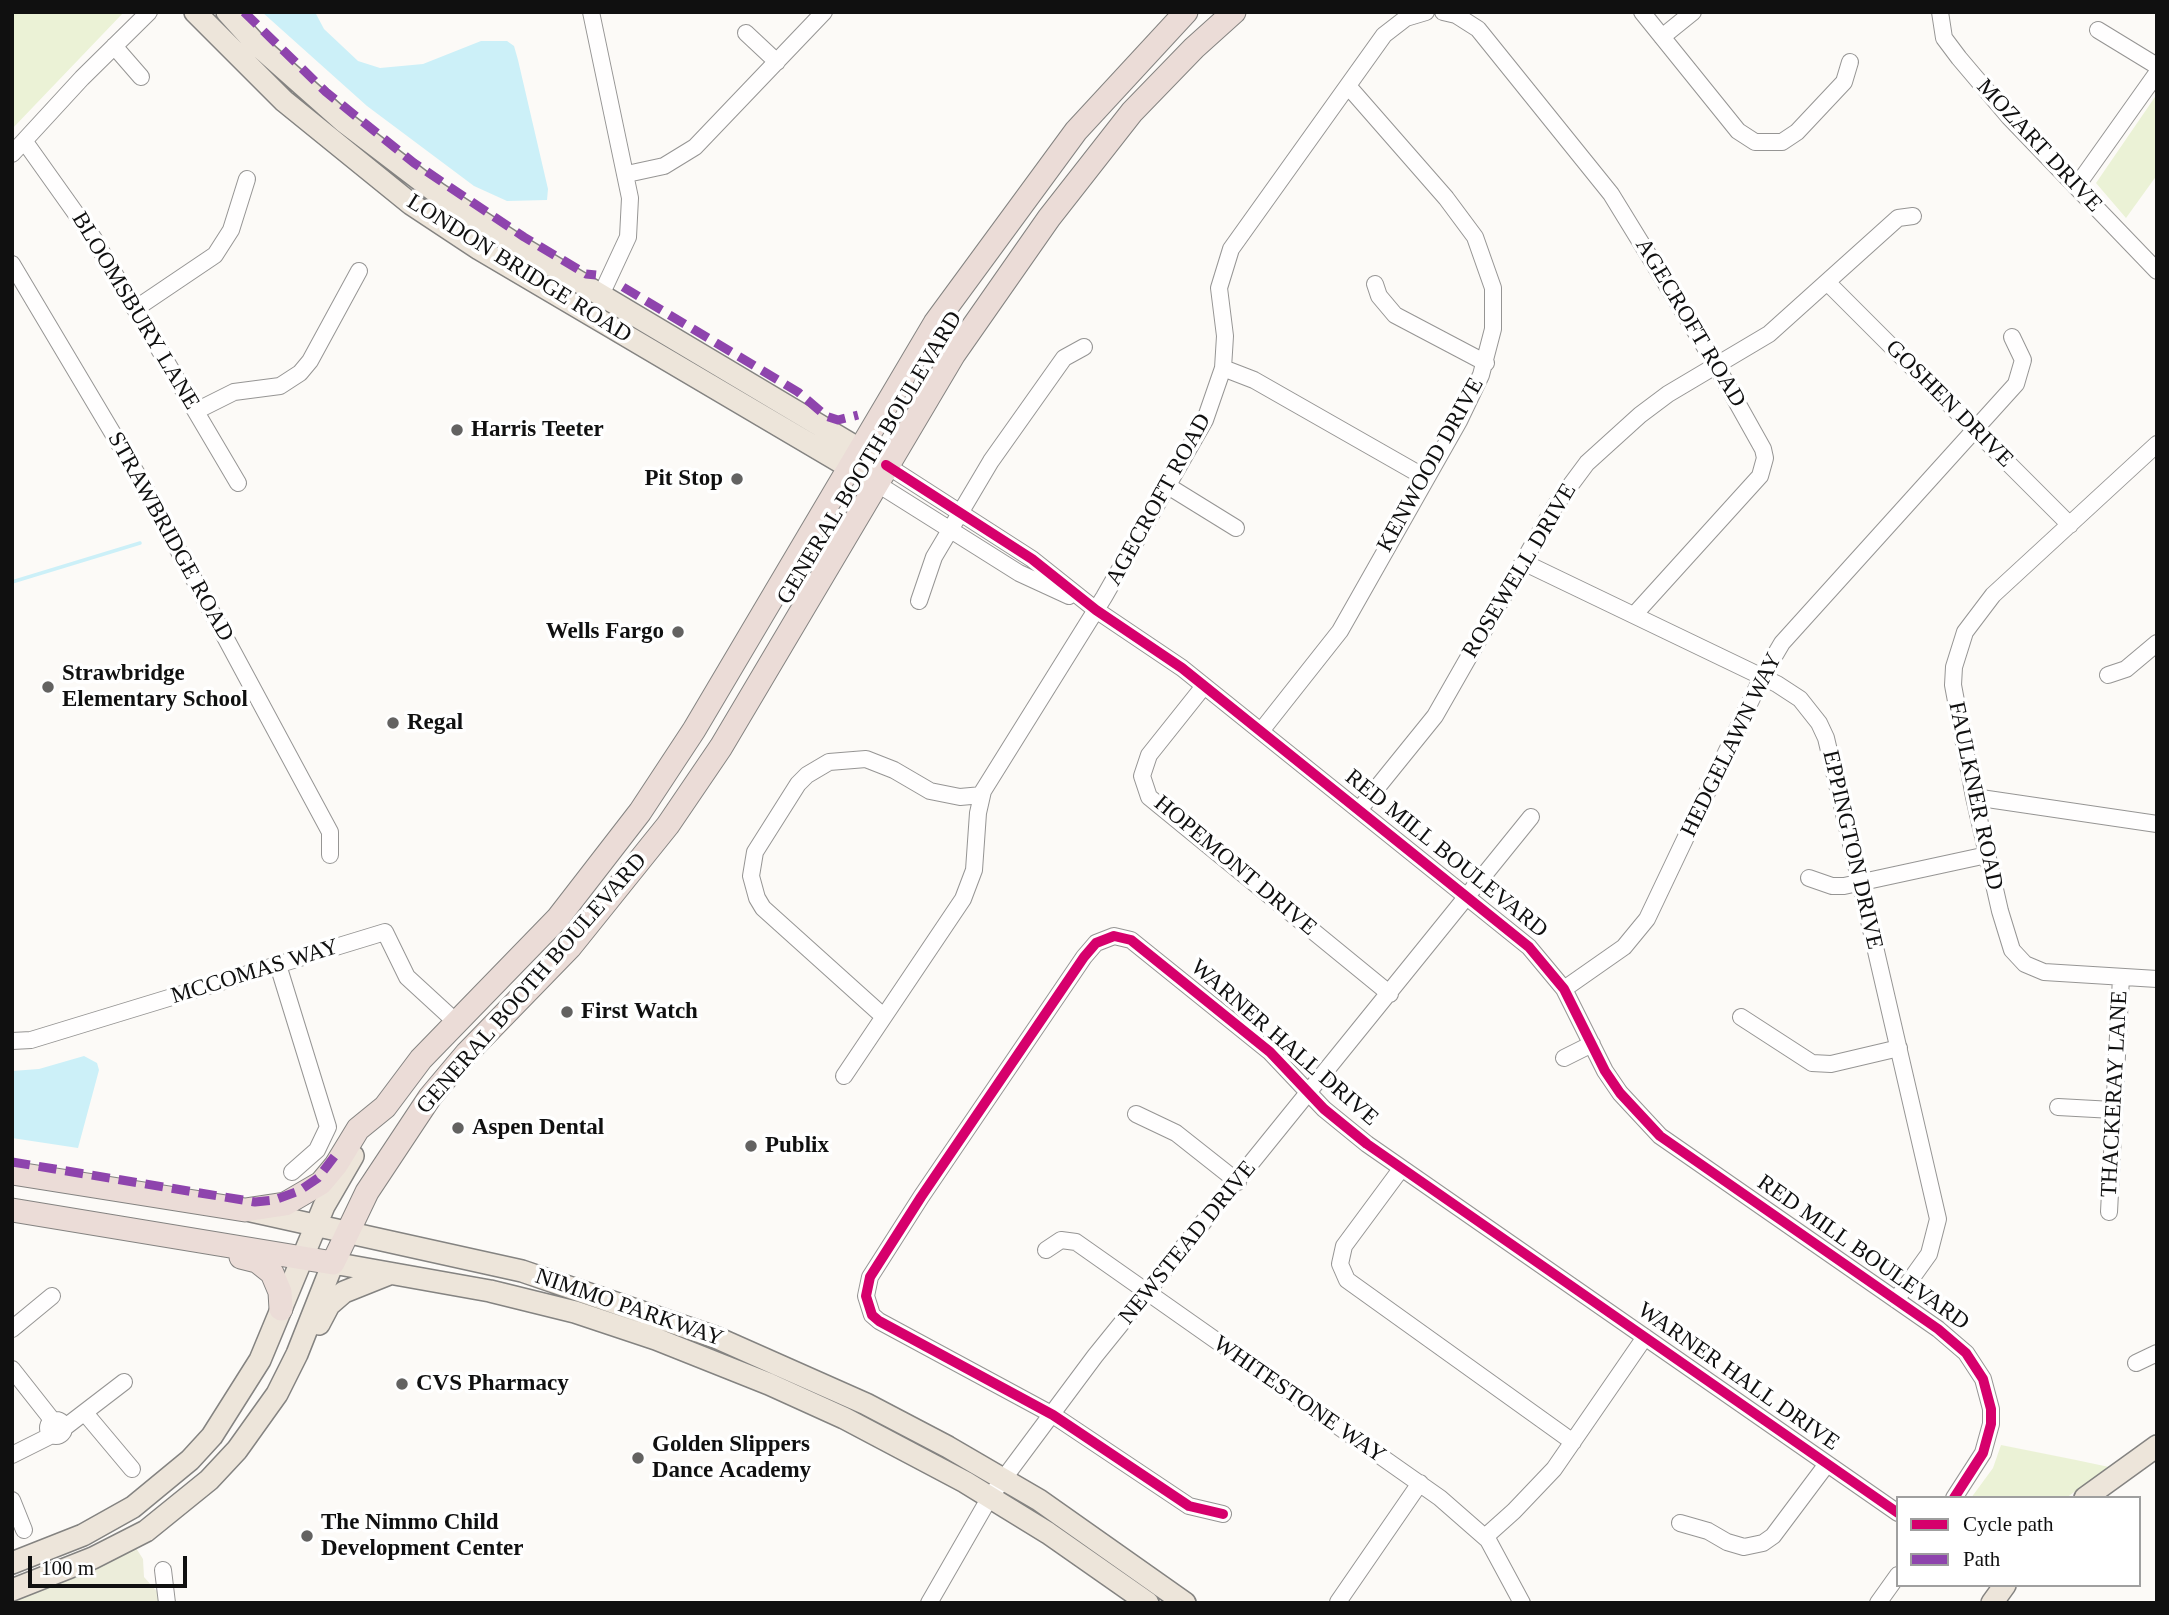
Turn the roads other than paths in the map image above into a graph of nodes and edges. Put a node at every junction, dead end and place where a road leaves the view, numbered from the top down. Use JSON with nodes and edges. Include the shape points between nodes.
{"nodes":[{"id":1,"x":149,"y":12,"type":"edge"},
{"id":2,"x":195,"y":12,"type":"edge"},
{"id":3,"x":227,"y":12,"type":"edge"},
{"id":4,"x":591,"y":12,"type":"edge"},
{"id":5,"x":824,"y":12,"type":"edge"},
{"id":6,"x":1186,"y":12,"type":"edge"},
{"id":7,"x":1234,"y":12,"type":"edge"},
{"id":8,"x":1426,"y":12,"type":"edge"},
{"id":9,"x":1443,"y":12,"type":"edge"},
{"id":10,"x":1642,"y":12,"type":"edge"},
{"id":11,"x":1693,"y":12,"type":"edge"},
{"id":12,"x":1940,"y":12,"type":"edge"},
{"id":13,"x":2098,"y":30,"type":"dead end"},
{"id":14,"x":746,"y":33,"type":"dead end"},
{"id":15,"x":1662,"y":37,"type":"junction"},
{"id":16,"x":114,"y":46,"type":"junction"},
{"id":17,"x":777,"y":62,"type":"junction"},
{"id":18,"x":1850,"y":62,"type":"dead end"},
{"id":19,"x":2157,"y":66,"type":"edge"},
{"id":20,"x":2157,"y":73,"type":"edge"},
{"id":21,"x":141,"y":77,"type":"dead end"},
{"id":22,"x":1348,"y":86,"type":"junction"},
{"id":23,"x":25,"y":142,"type":"junction"},
{"id":24,"x":12,"y":154,"type":"edge"},
{"id":25,"x":627,"y":174,"type":"junction"},
{"id":26,"x":247,"y":179,"type":"dead end"},
{"id":27,"x":2076,"y":187,"type":"junction"},
{"id":28,"x":1913,"y":216,"type":"dead end"},
{"id":29,"x":12,"y":264,"type":"edge"},
{"id":30,"x":359,"y":271,"type":"dead end"},
{"id":31,"x":2157,"y":271,"type":"edge"},
{"id":32,"x":1828,"y":282,"type":"junction"},
{"id":33,"x":1375,"y":284,"type":"dead end"},
{"id":34,"x":601,"y":295,"type":"junction"},
{"id":35,"x":135,"y":309,"type":"junction"},
{"id":36,"x":2012,"y":337,"type":"dead end"},
{"id":37,"x":1084,"y":347,"type":"dead end"},
{"id":38,"x":1486,"y":362,"type":"junction"},
{"id":39,"x":1716,"y":365,"type":"junction"},
{"id":40,"x":1223,"y":368,"type":"junction"},
{"id":41,"x":196,"y":411,"type":"junction"},
{"id":42,"x":1975,"y":430,"type":"junction"},
{"id":43,"x":2157,"y":444,"type":"edge"},
{"id":44,"x":854,"y":458,"type":"junction"},
{"id":45,"x":881,"y":474,"type":"junction"},
{"id":46,"x":1426,"y":478,"type":"junction"},
{"id":47,"x":238,"y":484,"type":"dead end"},
{"id":48,"x":1168,"y":486,"type":"junction"},
{"id":49,"x":960,"y":512,"type":"junction"},
{"id":50,"x":2070,"y":524,"type":"junction"},
{"id":51,"x":1236,"y":528,"type":"dead end"},
{"id":52,"x":950,"y":529,"type":"junction"},
{"id":53,"x":1523,"y":562,"type":"junction"},
{"id":54,"x":919,"y":601,"type":"dead end"},
{"id":55,"x":1096,"y":610,"type":"junction"},
{"id":56,"x":1634,"y":615,"type":"junction"},
{"id":57,"x":2157,"y":643,"type":"edge"},
{"id":58,"x":2108,"y":675,"type":"dead end"},
{"id":59,"x":1762,"y":677,"type":"junction"},
{"id":60,"x":1204,"y":685,"type":"junction"},
{"id":61,"x":1261,"y":731,"type":"junction"},
{"id":62,"x":982,"y":795,"type":"junction"},
{"id":63,"x":1974,"y":797,"type":"junction"},
{"id":64,"x":1359,"y":810,"type":"junction"},
{"id":65,"x":1531,"y":817,"type":"dead end"},
{"id":66,"x":2157,"y":824,"type":"edge"},
{"id":67,"x":615,"y":846,"type":"junction"},
{"id":68,"x":330,"y":855,"type":"dead end"},
{"id":69,"x":1987,"y":855,"type":"junction"},
{"id":70,"x":1810,"y":878,"type":"dead end"},
{"id":71,"x":1860,"y":882,"type":"junction"},
{"id":72,"x":1468,"y":898,"type":"junction"},
{"id":73,"x":570,"y":947,"type":"junction"},
{"id":74,"x":278,"y":965,"type":"junction"},
{"id":75,"x":2121,"y":977,"type":"junction"},
{"id":76,"x":2157,"y":979,"type":"edge"},
{"id":77,"x":1564,"y":989,"type":"junction"},
{"id":78,"x":1390,"y":994,"type":"junction"},
{"id":79,"x":883,"y":1016,"type":"junction"},
{"id":80,"x":1741,"y":1017,"type":"dead end"},
{"id":81,"x":456,"y":1022,"type":"junction"},
{"id":82,"x":12,"y":1041,"type":"edge"},
{"id":83,"x":1592,"y":1044,"type":"junction"},
{"id":84,"x":1899,"y":1048,"type":"junction"},
{"id":85,"x":1564,"y":1058,"type":"dead end"},
{"id":86,"x":844,"y":1076,"type":"dead end"},
{"id":87,"x":1308,"y":1094,"type":"junction"},
{"id":88,"x":385,"y":1107,"type":"junction"},
{"id":89,"x":2058,"y":1107,"type":"dead end"},
{"id":90,"x":2113,"y":1110,"type":"junction"},
{"id":91,"x":1136,"y":1114,"type":"dead end"},
{"id":92,"x":1401,"y":1169,"type":"junction"},
{"id":93,"x":292,"y":1172,"type":"dead end"},
{"id":94,"x":12,"y":1173,"type":"edge"},
{"id":95,"x":1238,"y":1182,"type":"junction"},
{"id":96,"x":12,"y":1210,"type":"edge"},
{"id":97,"x":245,"y":1210,"type":"junction"},
{"id":98,"x":2109,"y":1212,"type":"dead end"},
{"id":99,"x":316,"y":1224,"type":"junction"},
{"id":100,"x":106,"y":1226,"type":"junction"},
{"id":101,"x":347,"y":1231,"type":"junction"},
{"id":102,"x":1046,"y":1250,"type":"dead end"},
{"id":103,"x":302,"y":1258,"type":"junction"},
{"id":104,"x":333,"y":1262,"type":"junction"},
{"id":105,"x":393,"y":1273,"type":"junction"},
{"id":106,"x":1147,"y":1294,"type":"junction"},
{"id":107,"x":52,"y":1296,"type":"dead end"},
{"id":108,"x":1896,"y":1300,"type":"junction"},
{"id":109,"x":281,"y":1309,"type":"junction"},
{"id":110,"x":12,"y":1329,"type":"edge"},
{"id":111,"x":1646,"y":1337,"type":"junction"},
{"id":112,"x":2157,"y":1353,"type":"edge"},
{"id":113,"x":2136,"y":1363,"type":"dead end"},
{"id":114,"x":12,"y":1369,"type":"edge"},
{"id":115,"x":124,"y":1382,"type":"dead end"},
{"id":116,"x":85,"y":1413,"type":"junction"},
{"id":117,"x":1053,"y":1415,"type":"junction"},
{"id":118,"x":262,"y":1416,"type":"junction"},
{"id":119,"x":56,"y":1428,"type":"junction"},
{"id":120,"x":1573,"y":1442,"type":"junction"},
{"id":121,"x":2157,"y":1446,"type":"edge"},
{"id":122,"x":12,"y":1455,"type":"edge"},
{"id":123,"x":1826,"y":1464,"type":"junction"},
{"id":124,"x":132,"y":1469,"type":"dead end"},
{"id":125,"x":1004,"y":1479,"type":"junction"},
{"id":126,"x":1420,"y":1483,"type":"junction"},
{"id":127,"x":1955,"y":1496,"type":"edge"},
{"id":128,"x":2088,"y":1496,"type":"edge"},
{"id":129,"x":990,"y":1497,"type":"junction"},
{"id":130,"x":12,"y":1500,"type":"edge"},
{"id":131,"x":1896,"y":1512,"type":"edge"},
{"id":132,"x":1223,"y":1514,"type":"dead end"},
{"id":133,"x":1680,"y":1523,"type":"dead end"},
{"id":134,"x":24,"y":1530,"type":"dead end"},
{"id":135,"x":1485,"y":1537,"type":"junction"},
{"id":136,"x":12,"y":1563,"type":"edge"},
{"id":137,"x":163,"y":1570,"type":"dead end"},
{"id":138,"x":1896,"y":1578,"type":"edge"},
{"id":139,"x":12,"y":1590,"type":"edge"},
{"id":140,"x":1338,"y":1602,"type":"edge"},
{"id":141,"x":167,"y":1603,"type":"edge"},
{"id":142,"x":929,"y":1603,"type":"edge"},
{"id":143,"x":1148,"y":1603,"type":"edge"},
{"id":144,"x":1185,"y":1603,"type":"edge"},
{"id":145,"x":1522,"y":1603,"type":"edge"},
{"id":146,"x":1878,"y":1603,"type":"edge"}],
"edges":[{"from":1,"to":16,"type":"street"},
{"from":2,"to":44,"type":"main road","name":"LONDON BRIDGE ROAD","via":[[284,101],[411,204],[479,250]]},
{"from":3,"to":34,"type":"main road","name":"LONDON BRIDGE ROAD","via":[[299,84],[390,158],[477,220]]},
{"from":4,"to":25,"type":"street"},
{"from":5,"to":17,"type":"street"},
{"from":6,"to":44,"type":"highway","name":"GENERAL BOOTH BOULEVARD","via":[[1084,122],[984,253],[935,323]]},
{"from":7,"to":45,"type":"highway","name":"GENERAL BOOTH BOULEVARD","via":[[1166,76],[1088,166],[954,354]]},
{"from":8,"to":22,"type":"street","name":"AGECROFT ROAD","via":[[1406,18],[1384,34]]},
{"from":9,"to":39,"type":"street","name":"AGECROFT ROAD","via":[[1478,29],[1588,162]]},
{"from":10,"to":15,"type":"street"},
{"from":11,"to":15,"type":"street"},
{"from":12,"to":27,"type":"street","name":"MOZART DRIVE","via":[[1944,38],[1959,58]]},
{"from":13,"to":19,"type":"street"},
{"from":14,"to":17,"type":"street"},
{"from":15,"to":18,"type":"street","via":[[1738,131],[1766,144],[1782,142],[1797,132],[1844,82]]},
{"from":16,"to":21,"type":"street"},
{"from":16,"to":23,"type":"street"},
{"from":17,"to":25,"type":"street","via":[[695,148],[664,166]]},
{"from":20,"to":27,"type":"street"},
{"from":22,"to":38,"type":"street","name":"KENWOOD DRIVE","via":[[1446,198],[1479,246],[1494,307]]},
{"from":22,"to":40,"type":"street","name":"AGECROFT ROAD","via":[[1242,229],[1227,258],[1219,288]]},
{"from":23,"to":24,"type":"street"},
{"from":23,"to":35,"type":"street","name":"BLOOMSBURY LANE","via":[[87,229]]},
{"from":25,"to":34,"type":"street","via":[[628,237]]},
{"from":26,"to":35,"type":"street","via":[[231,230],[215,255]]},
{"from":27,"to":31,"type":"street","name":"MOZART DRIVE"},
{"from":28,"to":32,"type":"street","name":"ROSEWELL DRIVE","via":[[1898,218]]},
{"from":29,"to":68,"type":"street","name":"STRAWBRIDGE ROAD","via":[[141,479],[330,832]]},
{"from":30,"to":41,"type":"street","via":[[300,373],[280,386],[234,392]]},
{"from":32,"to":39,"type":"street","name":"ROSEWELL DRIVE","via":[[1769,334]]},
{"from":32,"to":42,"type":"street","name":"GOSHEN DRIVE"},
{"from":33,"to":38,"type":"street","via":[[1395,315]]},
{"from":34,"to":44,"type":"main road","name":"LONDON BRIDGE ROAD"},
{"from":35,"to":41,"type":"street","name":"BLOOMSBURY LANE"},
{"from":36,"to":42,"type":"street","name":"HEDGELAWN WAY","via":[[2023,360],[2019,379]]},
{"from":37,"to":49,"type":"street","via":[[1064,358]]},
{"from":38,"to":46,"type":"street","name":"KENWOOD DRIVE"},
{"from":39,"to":53,"type":"street","name":"ROSEWELL DRIVE","via":[[1640,415],[1587,463],[1555,506]]},
{"from":39,"to":56,"type":"street","name":"AGECROFT ROAD","via":[[1760,442],[1764,468]]},
{"from":40,"to":46,"type":"street","via":[[1254,380]]},
{"from":40,"to":48,"type":"street","name":"AGECROFT ROAD","via":[[1205,420]]},
{"from":41,"to":47,"type":"street","name":"BLOOMSBURY LANE"},
{"from":42,"to":50,"type":"street","name":"GOSHEN DRIVE"},
{"from":42,"to":59,"type":"street","name":"HEDGELAWN WAY","via":[[1782,643]]},
{"from":43,"to":50,"type":"street","name":"FAULKNER ROAD"},
{"from":44,"to":45,"type":"main road","name":"LONDON BRIDGE ROAD"},
{"from":44,"to":67,"type":"highway","name":"GENERAL BOOTH BOULEVARD","via":[[694,730]]},
{"from":45,"to":49,"type":"street","name":"RED MILL BOULEVARD"},
{"from":45,"to":52,"type":"street","name":"RED MILL BOULEVARD"},
{"from":45,"to":73,"type":"highway","name":"GENERAL BOOTH BOULEVARD","via":[[721,747],[645,856]]},
{"from":46,"to":61,"type":"street","name":"KENWOOD DRIVE","via":[[1340,631]]},
{"from":48,"to":51,"type":"street"},
{"from":48,"to":55,"type":"street","name":"AGECROFT ROAD"},
{"from":49,"to":52,"type":"street"},
{"from":49,"to":55,"type":"street","name":"RED MILL BOULEVARD","via":[[1032,559]]},
{"from":50,"to":63,"type":"street","name":"FAULKNER ROAD","via":[[1993,595],[1965,632],[1959,649],[1954,703]]},
{"from":52,"to":54,"type":"street","via":[[934,557]]},
{"from":52,"to":55,"type":"street","name":"RED MILL BOULEVARD","via":[[1019,573]]},
{"from":53,"to":56,"type":"street","name":"EPPINGTON DRIVE"},
{"from":53,"to":64,"type":"street","name":"ROSEWELL DRIVE","via":[[1435,716]]},
{"from":55,"to":60,"type":"street","name":"RED MILL BOULEVARD"},
{"from":55,"to":62,"type":"street","name":"AGECROFT ROAD"},
{"from":56,"to":59,"type":"street","name":"EPPINGTON DRIVE"},
{"from":57,"to":58,"type":"street","via":[[2126,669]]},
{"from":59,"to":71,"type":"street","name":"EPPINGTON DRIVE","via":[[1800,699],[1819,723]]},
{"from":59,"to":77,"type":"street","name":"HEDGELAWN WAY","via":[[1647,919],[1624,947]]},
{"from":60,"to":61,"type":"street","name":"RED MILL BOULEVARD"},
{"from":60,"to":78,"type":"street","name":"HOPEMONT DRIVE","via":[[1149,755],[1142,776],[1149,797]]},
{"from":61,"to":64,"type":"street","name":"RED MILL BOULEVARD"},
{"from":62,"to":79,"type":"street","name":"AGECROFT ROAD","via":[[970,885]]},
{"from":62,"to":79,"type":"street","via":[[930,792],[866,759],[829,762],[798,784],[755,852],[751,876],[763,908]]},
{"from":63,"to":66,"type":"street"},
{"from":63,"to":69,"type":"street","name":"FAULKNER ROAD"},
{"from":64,"to":72,"type":"street","name":"RED MILL BOULEVARD"},
{"from":65,"to":72,"type":"street","name":"NEWSTEAD DRIVE"},
{"from":67,"to":73,"type":"highway","via":[[599,883],[564,926],[561,936]]},
{"from":67,"to":81,"type":"highway","name":"GENERAL BOOTH BOULEVARD","via":[[558,918]]},
{"from":69,"to":71,"type":"street"},
{"from":69,"to":75,"type":"street","name":"FAULKNER ROAD","via":[[2008,942],[2025,964],[2044,972]]},
{"from":70,"to":71,"type":"street","via":[[1832,886]]},
{"from":71,"to":84,"type":"street","name":"EPPINGTON DRIVE"},
{"from":72,"to":77,"type":"street","name":"RED MILL BOULEVARD","via":[[1529,947]]},
{"from":72,"to":78,"type":"street","name":"NEWSTEAD DRIVE"},
{"from":73,"to":101,"type":"highway","name":"GENERAL BOOTH BOULEVARD","via":[[430,1097],[384,1163]]},
{"from":74,"to":81,"type":"street","name":"MCCOMAS WAY","via":[[385,932],[407,978]]},
{"from":74,"to":82,"type":"street","name":"MCCOMAS WAY","via":[[31,1040]]},
{"from":74,"to":93,"type":"street","via":[[328,1127],[317,1150]]},
{"from":75,"to":76,"type":"street","name":"FAULKNER ROAD"},
{"from":75,"to":90,"type":"street","name":"THACKERAY LANE"},
{"from":77,"to":83,"type":"street","name":"RED MILL BOULEVARD"},
{"from":78,"to":87,"type":"street","name":"NEWSTEAD DRIVE"},
{"from":79,"to":86,"type":"street","name":"AGECROFT ROAD"},
{"from":80,"to":84,"type":"street","via":[[1812,1063],[1831,1064]]},
{"from":81,"to":88,"type":"highway","name":"GENERAL BOOTH BOULEVARD"},
{"from":83,"to":85,"type":"street"},
{"from":83,"to":108,"type":"street","name":"RED MILL BOULEVARD","via":[[1620,1093],[1660,1136]]},
{"from":84,"to":108,"type":"street","name":"EPPINGTON DRIVE","via":[[1937,1219],[1929,1254]]},
{"from":87,"to":92,"type":"street","name":"WARNER HALL DRIVE"},
{"from":87,"to":95,"type":"street","name":"NEWSTEAD DRIVE"},
{"from":87,"to":117,"type":"street","name":"WARNER HALL DRIVE","via":[[1270,1052],[1131,940],[1105,938],[1084,957],[921,1197],[870,1277],[866,1296],[879,1321]]},
{"from":88,"to":97,"type":"highway","via":[[358,1129],[331,1172],[308,1194],[285,1204]]},
{"from":88,"to":99,"type":"main road","name":"GENERAL BOOTH BOULEVARD"},
{"from":89,"to":90,"type":"street"},
{"from":90,"to":98,"type":"street","name":"THACKERAY LANE"},
{"from":91,"to":95,"type":"street","via":[[1176,1133]]},
{"from":92,"to":111,"type":"street","name":"WARNER HALL DRIVE"},
{"from":92,"to":120,"type":"street","via":[[1344,1247],[1340,1264],[1347,1280]]},
{"from":94,"to":97,"type":"highway","name":"NIMMO PARKWAY"},
{"from":95,"to":106,"type":"street","name":"NEWSTEAD DRIVE"},
{"from":96,"to":100,"type":"highway","name":"NIMMO PARKWAY"},
{"from":97,"to":99,"type":"main road","name":"NIMMO PARKWAY"},
{"from":99,"to":101,"type":"main road","name":"NIMMO PARKWAY"},
{"from":99,"to":103,"type":"main road","name":"GENERAL BOOTH BOULEVARD"},
{"from":100,"to":103,"type":"highway","name":"NIMMO PARKWAY"},
{"from":100,"to":109,"type":"highway","via":[[153,1242],[257,1261],[276,1281]]},
{"from":101,"to":104,"type":"highway","name":"GENERAL BOOTH BOULEVARD"},
{"from":101,"to":125,"type":"main road","name":"NIMMO PARKWAY","via":[[522,1270],[715,1337],[866,1404]]},
{"from":102,"to":106,"type":"street","name":"WHITESTONE WAY","via":[[1061,1240],[1076,1242]]},
{"from":103,"to":104,"type":"highway","name":"NIMMO PARKWAY"},
{"from":103,"to":109,"type":"main road","name":"GENERAL BOOTH BOULEVARD"},
{"from":104,"to":105,"type":"main road","name":"NIMMO PARKWAY"},
{"from":104,"to":118,"type":"main road","name":"GENERAL BOOTH BOULEVARD","via":[[297,1354]]},
{"from":105,"to":118,"type":"main road","via":[[353,1287],[329,1305],[282,1401]]},
{"from":105,"to":129,"type":"main road","name":"NIMMO PARKWAY","via":[[525,1298],[656,1339],[844,1418]]},
{"from":106,"to":117,"type":"street","name":"NEWSTEAD DRIVE"},
{"from":106,"to":126,"type":"street","name":"WHITESTONE WAY"},
{"from":107,"to":110,"type":"street"},
{"from":108,"to":127,"type":"street","name":"RED MILL BOULEVARD","via":[[1966,1353],[1988,1393],[1988,1440]]},
{"from":109,"to":136,"type":"main road","name":"GENERAL BOOTH BOULEVARD","via":[[247,1384],[190,1460],[117,1517]]},
{"from":111,"to":120,"type":"street"},
{"from":111,"to":123,"type":"street","name":"WARNER HALL DRIVE"},
{"from":112,"to":113,"type":"street"},
{"from":114,"to":119,"type":"street"},
{"from":115,"to":116,"type":"street"},
{"from":116,"to":119,"type":"street"},
{"from":116,"to":124,"type":"street"},
{"from":117,"to":125,"type":"street","name":"NEWSTEAD DRIVE"},
{"from":117,"to":132,"type":"street","name":"WARNER HALL DRIVE","via":[[1189,1506]]},
{"from":118,"to":139,"type":"main road","name":"GENERAL BOOTH BOULEVARD","via":[[209,1480],[167,1516],[93,1558]]},
{"from":119,"to":122,"type":"street"},
{"from":120,"to":135,"type":"street","via":[[1532,1493]]},
{"from":121,"to":128,"type":"main road"},
{"from":123,"to":131,"type":"street","name":"WARNER HALL DRIVE"},
{"from":123,"to":133,"type":"street","via":[[1763,1543],[1744,1547]]},
{"from":125,"to":129,"type":"street","name":"NEWSTEAD DRIVE"},
{"from":125,"to":144,"type":"main road","name":"NIMMO PARKWAY"},
{"from":126,"to":135,"type":"street","name":"WHITESTONE WAY"},
{"from":126,"to":140,"type":"street"},
{"from":129,"to":142,"type":"street","name":"NEWSTEAD DRIVE"},
{"from":129,"to":143,"type":"main road","name":"NIMMO PARKWAY"},
{"from":130,"to":134,"type":"street"},
{"from":135,"to":145,"type":"street","name":"WHITESTONE WAY"},
{"from":137,"to":141,"type":"street"},
{"from":138,"to":146,"type":"street"}]}
